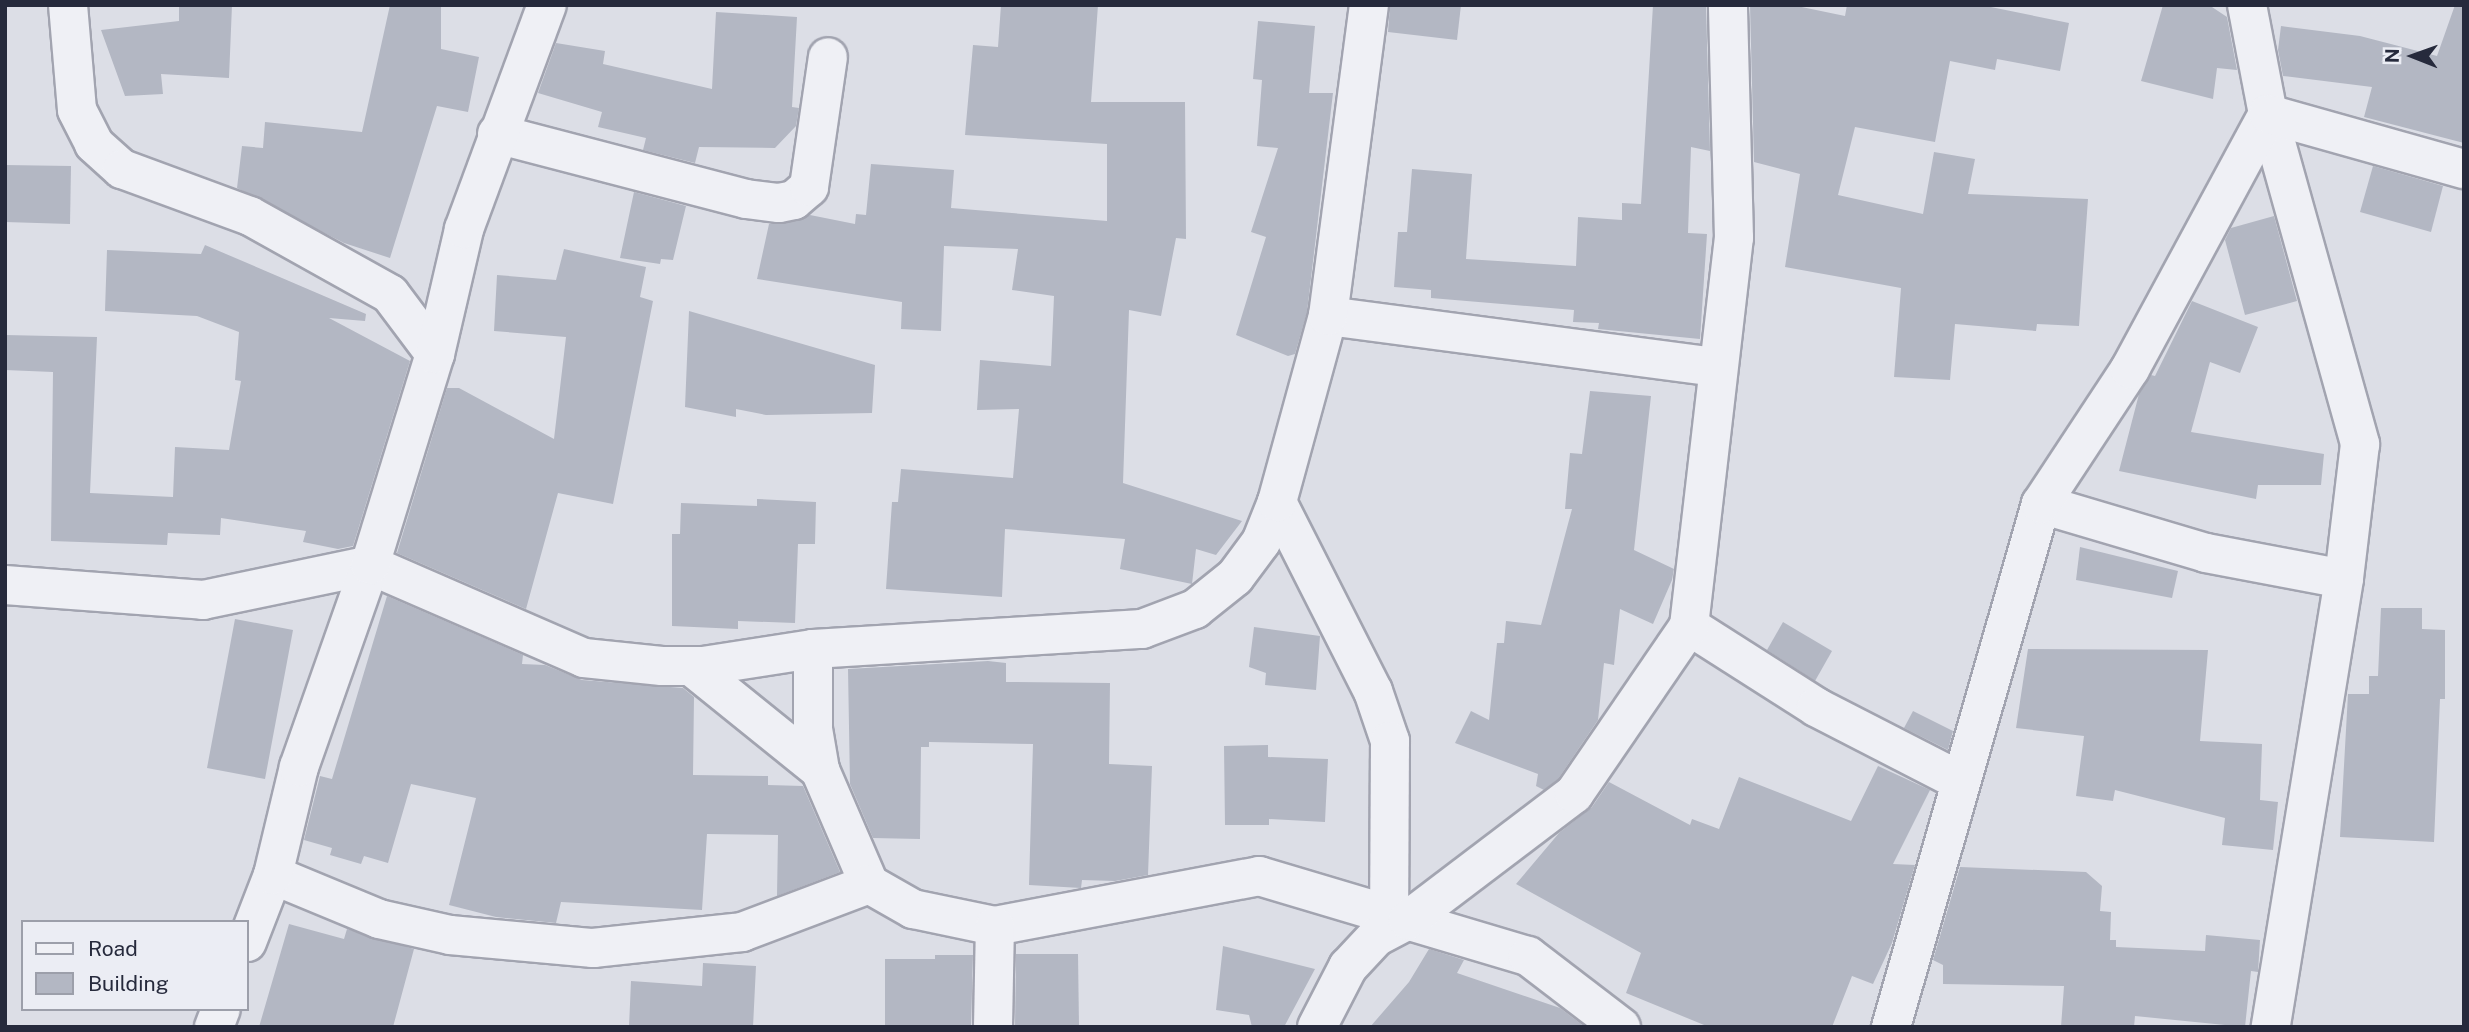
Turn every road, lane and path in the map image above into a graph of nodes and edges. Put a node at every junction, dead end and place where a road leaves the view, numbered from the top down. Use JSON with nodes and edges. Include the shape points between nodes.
{"nodes":[{"id":1,"x":68,"y":5,"type":"edge"},
{"id":2,"x":547,"y":5,"type":"edge"},
{"id":3,"x":1369,"y":5,"type":"edge"},
{"id":4,"x":1728,"y":5,"type":"edge"},
{"id":5,"x":2247,"y":5,"type":"edge"},
{"id":6,"x":828,"y":57,"type":"dead end"},
{"id":7,"x":2268,"y":114,"type":"junction"},
{"id":8,"x":497,"y":134,"type":"junction"},
{"id":9,"x":2464,"y":169,"type":"edge"},
{"id":10,"x":1328,"y":316,"type":"junction"},
{"id":11,"x":435,"y":354,"type":"junction"},
{"id":12,"x":1716,"y":367,"type":"junction"},
{"id":13,"x":1277,"y":502,"type":"junction"},
{"id":14,"x":2042,"y":504,"type":"junction"},
{"id":15,"x":370,"y":565,"type":"junction"},
{"id":16,"x":2344,"y":579,"type":"junction"},
{"id":17,"x":5,"y":585,"type":"edge"},
{"id":18,"x":1689,"y":626,"type":"junction"},
{"id":19,"x":813,"y":649,"type":"junction"},
{"id":20,"x":691,"y":666,"type":"junction"},
{"id":21,"x":820,"y":770,"type":"junction"},
{"id":22,"x":1959,"y":781,"type":"junction"},
{"id":23,"x":273,"y":875,"type":"junction"},
{"id":24,"x":869,"y":884,"type":"junction"},
{"id":25,"x":1399,"y":917,"type":"junction"},
{"id":26,"x":995,"y":926,"type":"junction"},
{"id":27,"x":248,"y":939,"type":"edge"},
{"id":28,"x":993,"y":1027,"type":"edge"},
{"id":29,"x":1317,"y":1027,"type":"edge"},
{"id":30,"x":1621,"y":1027,"type":"edge"},
{"id":31,"x":1892,"y":1027,"type":"edge"},
{"id":32,"x":2271,"y":1027,"type":"edge"}],
"edges":[{"from":1,"to":11,"type":"street","via":[[77,110],[94,144],[122,169],[250,216],[390,294]]},
{"from":2,"to":8,"type":"street"},
{"from":3,"to":10,"type":"street"},
{"from":4,"to":12,"type":"street","via":[[1734,238]]},
{"from":5,"to":7,"type":"street"},
{"from":6,"to":8,"type":"street","via":[[809,187],[794,200],[779,204]]},
{"from":7,"to":9,"type":"street"},
{"from":7,"to":14,"type":"street","via":[[2130,369]]},
{"from":7,"to":16,"type":"street","via":[[2360,444]]},
{"from":8,"to":11,"type":"street","via":[[464,229]]},
{"from":10,"to":12,"type":"street"},
{"from":10,"to":13,"type":"street"},
{"from":11,"to":15,"type":"street"},
{"from":12,"to":18,"type":"street"},
{"from":13,"to":19,"type":"street","via":[[1262,542],[1236,577],[1195,609],[1142,629]]},
{"from":13,"to":25,"type":"street","via":[[1373,691],[1387,730]]},
{"from":14,"to":16,"type":"street","via":[[2206,553]]},
{"from":14,"to":22,"type":"street"},
{"from":15,"to":17,"type":"street","via":[[202,600]]},
{"from":15,"to":20,"type":"street","via":[[584,657]]},
{"from":15,"to":23,"type":"street","via":[[299,767]]},
{"from":16,"to":32,"type":"street"},
{"from":18,"to":22,"type":"street","via":[[1816,707]]},
{"from":18,"to":25,"type":"street","via":[[1574,794]]},
{"from":19,"to":20,"type":"street"},
{"from":19,"to":21,"type":"street","via":[[813,729]]},
{"from":20,"to":21,"type":"street"},
{"from":21,"to":24,"type":"street"},
{"from":22,"to":31,"type":"street"},
{"from":23,"to":24,"type":"street","via":[[379,919],[450,935],[593,948],[742,932]]},
{"from":23,"to":27,"type":"street"},
{"from":24,"to":26,"type":"street","via":[[913,909]]},
{"from":25,"to":26,"type":"street","via":[[1259,876]]},
{"from":25,"to":29,"type":"street","via":[[1348,967]]},
{"from":25,"to":30,"type":"street","via":[[1528,956]]},
{"from":26,"to":28,"type":"street"}]}
